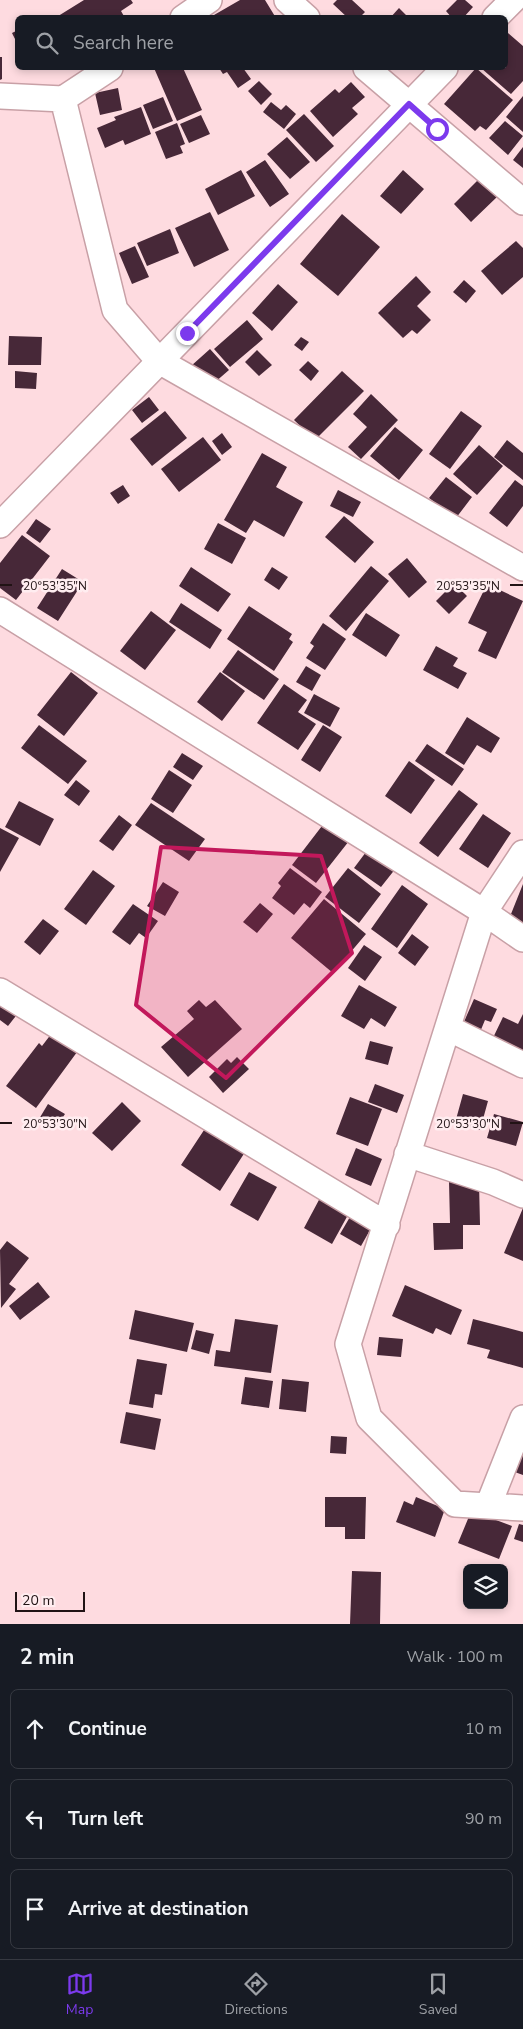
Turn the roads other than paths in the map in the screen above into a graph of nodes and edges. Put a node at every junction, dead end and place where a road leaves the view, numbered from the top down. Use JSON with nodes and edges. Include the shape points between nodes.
{"nodes":[{"id":1,"x":209,"y":0,"type":"edge"},
{"id":2,"x":287,"y":0,"type":"edge"},
{"id":3,"x":513,"y":0,"type":"edge"},
{"id":4,"x":188,"y":15,"type":"edge"},
{"id":5,"x":304,"y":15,"type":"edge"},
{"id":6,"x":499,"y":15,"type":"edge"},
{"id":7,"x":107,"y":70,"type":"edge"},
{"id":8,"x":368,"y":70,"type":"edge"},
{"id":9,"x":444,"y":70,"type":"edge"},
{"id":10,"x":0,"y":96,"type":"edge"},
{"id":11,"x":63,"y":99,"type":"junction"},
{"id":12,"x":409,"y":104,"type":"junction"},
{"id":13,"x":523,"y":202,"type":"edge"},
{"id":14,"x":159,"y":361,"type":"junction"},
{"id":15,"x":0,"y":525,"type":"edge"},
{"id":16,"x":523,"y":568,"type":"edge"},
{"id":17,"x":0,"y":610,"type":"edge"},
{"id":18,"x":523,"y":852,"type":"edge"},
{"id":19,"x":484,"y":912,"type":"junction"},
{"id":20,"x":523,"y":939,"type":"edge"},
{"id":21,"x":0,"y":990,"type":"edge"},
{"id":22,"x":448,"y":1028,"type":"junction"},
{"id":23,"x":523,"y":1066,"type":"edge"},
{"id":24,"x":406,"y":1154,"type":"junction"},
{"id":25,"x":523,"y":1196,"type":"edge"},
{"id":26,"x":386,"y":1225,"type":"junction"},
{"id":27,"x":523,"y":1418,"type":"edge"},
{"id":28,"x":488,"y":1506,"type":"junction"},
{"id":29,"x":523,"y":1508,"type":"edge"}],
"edges":[{"from":1,"to":4,"type":"street"},
{"from":2,"to":5,"type":"street"},
{"from":3,"to":6,"type":"street"},
{"from":7,"to":11,"type":"street"},
{"from":8,"to":12,"type":"street"},
{"from":9,"to":12,"type":"street"},
{"from":10,"to":11,"type":"street"},
{"from":11,"to":14,"type":"street","via":[[115,310]]},
{"from":12,"to":13,"type":"street"},
{"from":12,"to":14,"type":"street"},
{"from":14,"to":15,"type":"street"},
{"from":14,"to":16,"type":"street"},
{"from":17,"to":19,"type":"street"},
{"from":18,"to":19,"type":"street"},
{"from":19,"to":20,"type":"street"},
{"from":19,"to":22,"type":"street"},
{"from":21,"to":26,"type":"street"},
{"from":22,"to":23,"type":"street"},
{"from":22,"to":24,"type":"street"},
{"from":24,"to":25,"type":"street","via":[[493,1182]]},
{"from":24,"to":26,"type":"street"},
{"from":26,"to":28,"type":"street","via":[[348,1344],[369,1418],[455,1504]]},
{"from":27,"to":28,"type":"street"},
{"from":28,"to":29,"type":"street"}]}
